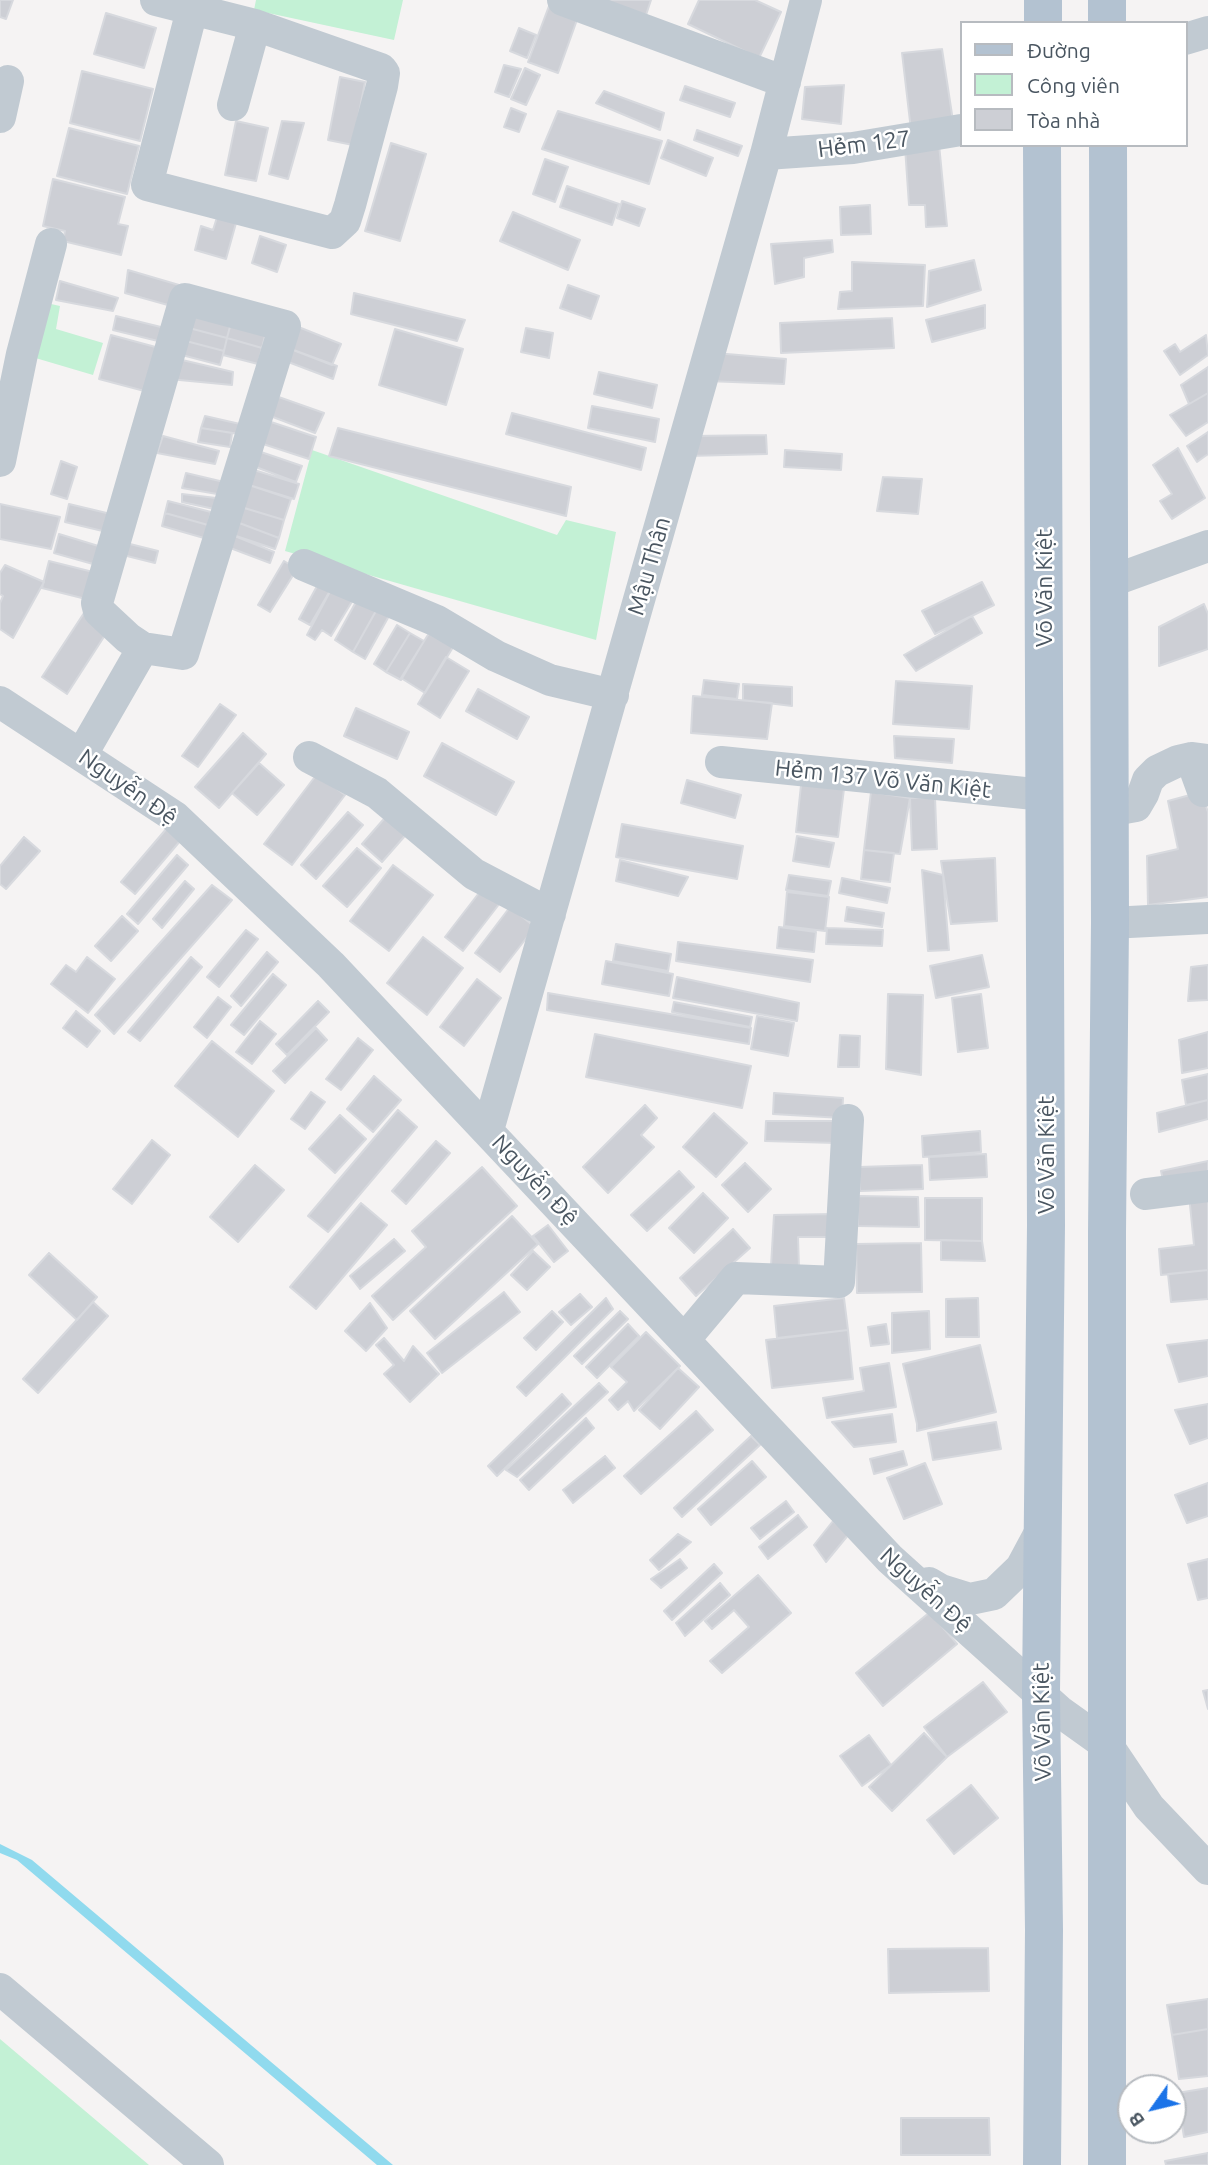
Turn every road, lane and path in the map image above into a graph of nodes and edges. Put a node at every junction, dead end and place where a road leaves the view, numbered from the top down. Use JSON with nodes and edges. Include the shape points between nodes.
{"nodes":[{"id":1,"x":156,"y":0,"type":"edge"},
{"id":2,"x":563,"y":0,"type":"edge"},
{"id":3,"x":806,"y":0,"type":"edge"},
{"id":4,"x":1043,"y":0,"type":"edge"},
{"id":5,"x":1107,"y":0,"type":"edge"},
{"id":6,"x":192,"y":10,"type":"junction"},
{"id":7,"x":1042,"y":21,"type":"edge"},
{"id":8,"x":1107,"y":21,"type":"edge"},
{"id":9,"x":256,"y":25,"type":"junction"},
{"id":10,"x":1208,"y":32,"type":"edge"},
{"id":11,"x":1187,"y":38,"type":"edge"},
{"id":12,"x":8,"y":81,"type":"dead end"},
{"id":13,"x":785,"y":82,"type":"junction"},
{"id":14,"x":233,"y":105,"type":"dead end"},
{"id":15,"x":0,"y":117,"type":"edge"},
{"id":16,"x":960,"y":130,"type":"edge"},
{"id":17,"x":1042,"y":147,"type":"edge"},
{"id":18,"x":1108,"y":147,"type":"edge"},
{"id":19,"x":766,"y":154,"type":"junction"},
{"id":20,"x":51,"y":244,"type":"dead end"},
{"id":21,"x":0,"y":461,"type":"edge"},
{"id":22,"x":1208,"y":546,"type":"edge"},
{"id":23,"x":304,"y":565,"type":"dead end"},
{"id":24,"x":1109,"y":582,"type":"junction"},
{"id":25,"x":143,"y":648,"type":"junction"},
{"id":26,"x":613,"y":695,"type":"junction"},
{"id":27,"x":0,"y":702,"type":"edge"},
{"id":28,"x":82,"y":754,"type":"junction"},
{"id":29,"x":309,"y":757,"type":"dead end"},
{"id":30,"x":1200,"y":759,"type":"edge"},
{"id":31,"x":722,"y":762,"type":"dead end"},
{"id":32,"x":1203,"y":792,"type":"dead end"},
{"id":33,"x":1044,"y":795,"type":"junction"},
{"id":34,"x":1108,"y":811,"type":"junction"},
{"id":35,"x":550,"y":914,"type":"junction"},
{"id":36,"x":1208,"y":918,"type":"edge"},
{"id":37,"x":1110,"y":923,"type":"junction"},
{"id":38,"x":848,"y":1120,"type":"dead end"},
{"id":39,"x":488,"y":1130,"type":"junction"},
{"id":40,"x":1208,"y":1185,"type":"edge"},
{"id":41,"x":1146,"y":1194,"type":"dead end"},
{"id":42,"x":684,"y":1340,"type":"junction"},
{"id":43,"x":1043,"y":1527,"type":"junction"},
{"id":44,"x":890,"y":1559,"type":"junction"},
{"id":45,"x":1041,"y":1692,"type":"junction"},
{"id":46,"x":1108,"y":1746,"type":"junction"},
{"id":47,"x":1208,"y":1869,"type":"edge"},
{"id":48,"x":0,"y":1989,"type":"edge"},
{"id":49,"x":208,"y":2165,"type":"edge"},
{"id":50,"x":1042,"y":2165,"type":"edge"},
{"id":51,"x":1107,"y":2165,"type":"edge"}],
"edges":[{"from":1,"to":6,"type":"street"},
{"from":2,"to":13,"type":"street"},
{"from":3,"to":13,"type":"street","name":"Mậu Thân"},
{"from":4,"to":7,"type":"main road"},
{"from":5,"to":8,"type":"main road"},
{"from":6,"to":9,"type":"street"},
{"from":6,"to":9,"type":"street","via":[[147,185],[332,233],[345,221],[384,73],[377,66]]},
{"from":9,"to":14,"type":"street"},
{"from":10,"to":11,"type":"street"},
{"from":12,"to":15,"type":"street"},
{"from":13,"to":19,"type":"street","name":"Mậu Thân"},
{"from":16,"to":19,"type":"street","name":"Hẻm 127","via":[[853,148]]},
{"from":17,"to":33,"type":"main road","name":"Võ Văn Kiệt"},
{"from":18,"to":24,"type":"main road"},
{"from":19,"to":26,"type":"street","name":"Mậu Thân"},
{"from":20,"to":21,"type":"street"},
{"from":22,"to":24,"type":"street"},
{"from":23,"to":26,"type":"street","via":[[437,621],[496,656],[550,680]]},
{"from":24,"to":34,"type":"main road"},
{"from":25,"to":25,"type":"street","via":[[183,654],[285,326],[185,299],[96,603],[99,611]]},
{"from":25,"to":28,"type":"street"},
{"from":26,"to":35,"type":"street","name":"Mậu Thân"},
{"from":27,"to":28,"type":"street","name":"Nguyễn Đệ"},
{"from":28,"to":39,"type":"street","name":"Nguyễn Đệ","via":[[175,817],[331,965]]},
{"from":29,"to":35,"type":"street","via":[[377,793],[474,874]]},
{"from":30,"to":32,"type":"street"},
{"from":30,"to":34,"type":"street","via":[[1178,761],[1152,775],[1136,806]]},
{"from":31,"to":33,"type":"street","name":"Hẻm 137 Võ Văn Kiệt"},
{"from":33,"to":43,"type":"main road","name":"Võ Văn Kiệt"},
{"from":34,"to":37,"type":"main road"},
{"from":35,"to":39,"type":"street","name":"Mậu Thân"},
{"from":36,"to":37,"type":"street"},
{"from":37,"to":46,"type":"main road"},
{"from":38,"to":42,"type":"street","via":[[839,1282],[736,1278]]},
{"from":39,"to":42,"type":"street","name":"Nguyễn Đệ"},
{"from":40,"to":41,"type":"street"},
{"from":42,"to":44,"type":"street","name":"Nguyễn Đệ"},
{"from":43,"to":44,"type":"street","via":[[1021,1568],[994,1594],[970,1599],[941,1590]]},
{"from":43,"to":45,"type":"main road","name":"Võ Văn Kiệt"},
{"from":44,"to":45,"type":"street","name":"Nguyễn Đệ"},
{"from":45,"to":46,"type":"street","name":"Nguyễn Đệ"},
{"from":45,"to":50,"type":"main road","name":"Võ Văn Kiệt"},
{"from":46,"to":47,"type":"street","via":[[1149,1807]]},
{"from":46,"to":51,"type":"main road"},
{"from":48,"to":49,"type":"street"}]}
